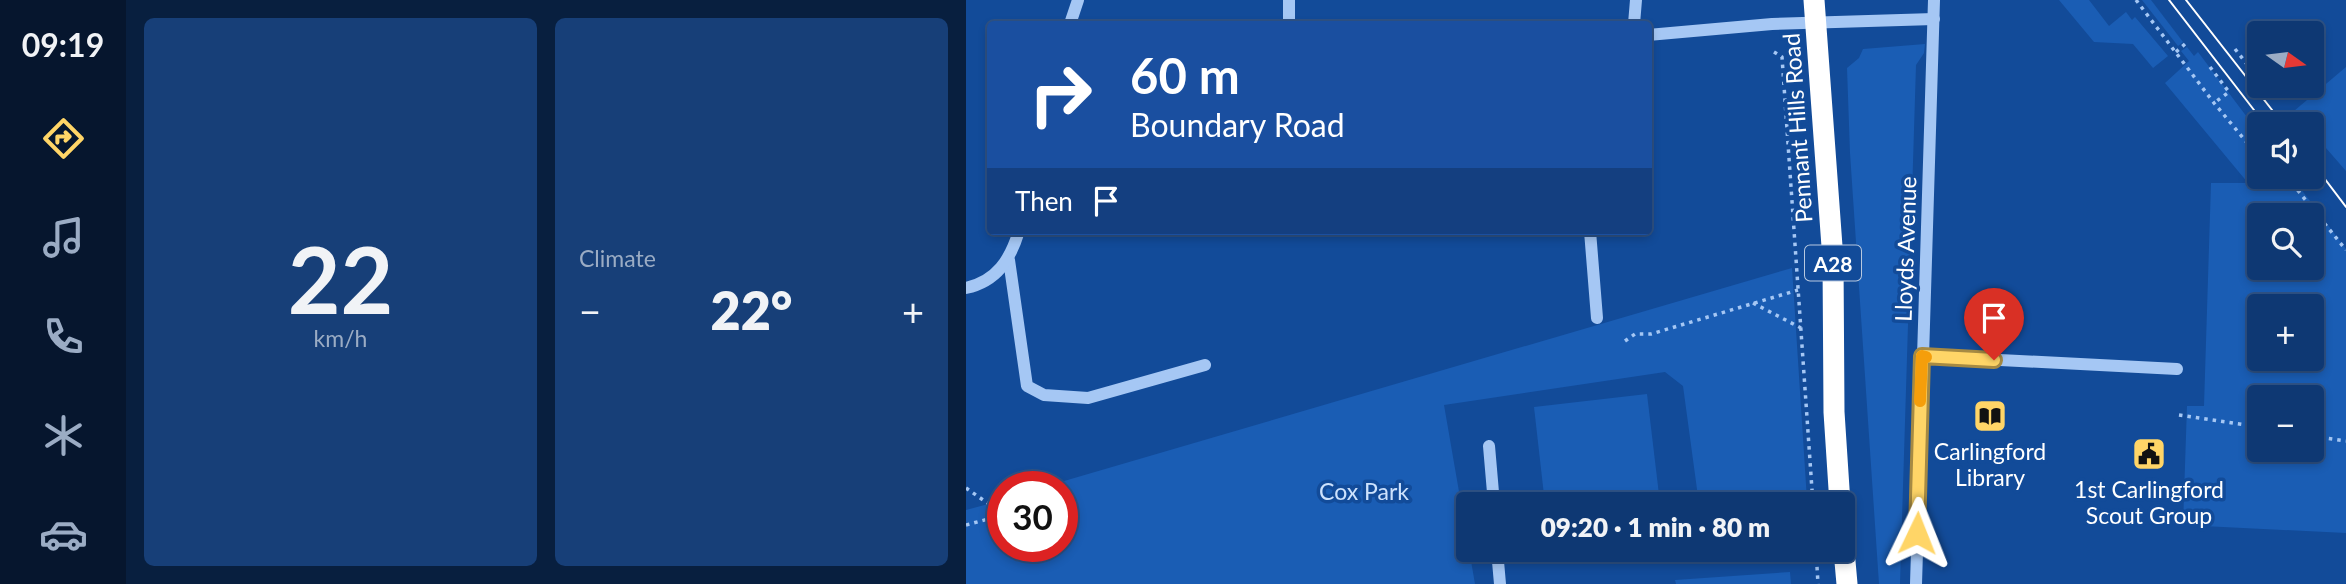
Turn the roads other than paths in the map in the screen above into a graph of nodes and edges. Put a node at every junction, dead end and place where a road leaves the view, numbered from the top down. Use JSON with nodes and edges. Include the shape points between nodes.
{"nodes":[{"id":1,"x":1078,"y":0,"type":"edge"},
{"id":2,"x":1289,"y":0,"type":"edge"},
{"id":3,"x":1636,"y":0,"type":"edge"},
{"id":4,"x":1814,"y":0,"type":"edge"},
{"id":5,"x":1934,"y":0,"type":"edge"},
{"id":6,"x":1934,"y":19,"type":"junction"},
{"id":7,"x":1071,"y":21,"type":"edge"},
{"id":8,"x":1289,"y":21,"type":"edge"},
{"id":9,"x":1634,"y":21,"type":"edge"},
{"id":10,"x":1815,"y":23,"type":"junction"},
{"id":11,"x":1652,"y":35,"type":"edge"},
{"id":12,"x":1018,"y":235,"type":"edge"},
{"id":13,"x":1590,"y":235,"type":"edge"},
{"id":14,"x":1009,"y":260,"type":"junction"},
{"id":15,"x":966,"y":288,"type":"edge"},
{"id":16,"x":1597,"y":318,"type":"dead end"},
{"id":17,"x":1922,"y":356,"type":"junction"},
{"id":18,"x":1205,"y":365,"type":"dead end"},
{"id":19,"x":2177,"y":369,"type":"dead end"},
{"id":20,"x":1489,"y":446,"type":"dead end"},
{"id":21,"x":1493,"y":492,"type":"edge"},
{"id":22,"x":1839,"y":492,"type":"edge"},
{"id":23,"x":1498,"y":562,"type":"edge"},
{"id":24,"x":1845,"y":562,"type":"edge"},
{"id":25,"x":1500,"y":584,"type":"edge"},
{"id":26,"x":1847,"y":584,"type":"edge"},
{"id":27,"x":1916,"y":584,"type":"edge"}],
"edges":[{"from":1,"to":7,"type":"street"},
{"from":2,"to":8,"type":"street"},
{"from":3,"to":9,"type":"street"},
{"from":4,"to":10,"type":"highway","name":"Pennant Hills Road","number":"A28"},
{"from":5,"to":6,"type":"street","name":"Lloyds Avenue"},
{"from":6,"to":10,"type":"street"},
{"from":6,"to":17,"type":"street","name":"Lloyds Avenue"},
{"from":10,"to":11,"type":"street"},
{"from":10,"to":22,"type":"highway","name":"Pennant Hills Road","number":"A28","via":[[1833,260]]},
{"from":12,"to":14,"type":"street"},
{"from":13,"to":16,"type":"street"},
{"from":14,"to":15,"type":"street","via":[[987,280]]},
{"from":14,"to":18,"type":"street","via":[[1027,386],[1036,391],[1088,398]]},
{"from":17,"to":19,"type":"street"},
{"from":17,"to":27,"type":"street","name":"Lloyds Avenue"},
{"from":20,"to":21,"type":"street"},
{"from":23,"to":25,"type":"street"},
{"from":24,"to":26,"type":"highway"}]}
